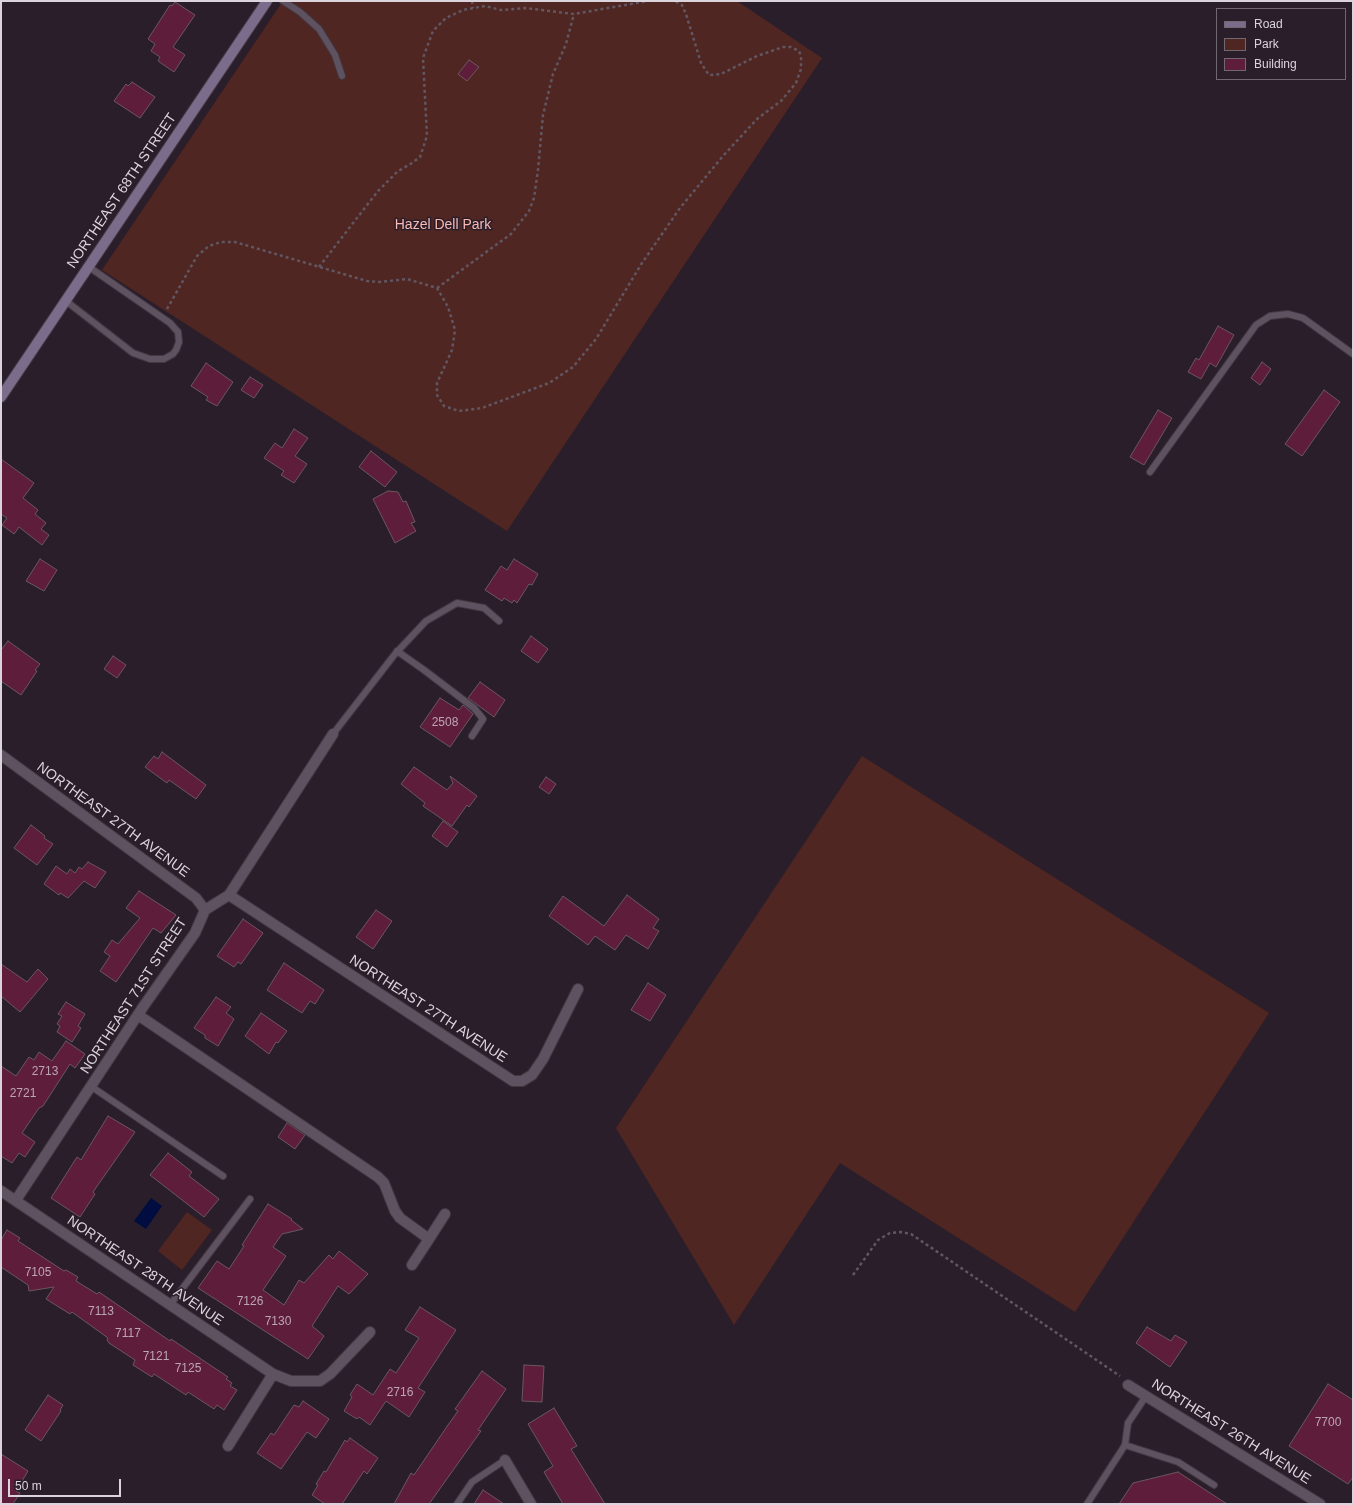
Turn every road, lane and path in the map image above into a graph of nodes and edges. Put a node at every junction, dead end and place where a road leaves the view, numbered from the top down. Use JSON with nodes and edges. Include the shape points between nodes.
{"nodes":[{"id":1,"x":267,"y":1,"type":"edge"},
{"id":2,"x":283,"y":1,"type":"edge"},
{"id":3,"x":472,"y":1,"type":"edge"},
{"id":4,"x":648,"y":1,"type":"edge"},
{"id":5,"x":675,"y":1,"type":"edge"},
{"id":6,"x":473,"y":8,"type":"junction"},
{"id":7,"x":574,"y":14,"type":"junction"},
{"id":8,"x":342,"y":76,"type":"dead end"},
{"id":9,"x":89,"y":267,"type":"junction"},
{"id":10,"x":319,"y":267,"type":"junction"},
{"id":11,"x":437,"y":288,"type":"junction"},
{"id":12,"x":66,"y":301,"type":"junction"},
{"id":13,"x":163,"y":316,"type":"junction"},
{"id":14,"x":1353,"y":354,"type":"edge"},
{"id":15,"x":1,"y":397,"type":"edge"},
{"id":16,"x":1150,"y":472,"type":"dead end"},
{"id":17,"x":499,"y":621,"type":"dead end"},
{"id":18,"x":397,"y":651,"type":"junction"},
{"id":19,"x":333,"y":734,"type":"joint"},
{"id":20,"x":472,"y":736,"type":"dead end"},
{"id":21,"x":1,"y":755,"type":"edge"},
{"id":22,"x":229,"y":895,"type":"junction"},
{"id":23,"x":205,"y":910,"type":"junction"},
{"id":24,"x":578,"y":989,"type":"dead end"},
{"id":25,"x":138,"y":1015,"type":"junction"},
{"id":26,"x":92,"y":1087,"type":"junction"},
{"id":27,"x":223,"y":1176,"type":"dead end"},
{"id":28,"x":1,"y":1191,"type":"edge"},
{"id":29,"x":250,"y":1199,"type":"dead end"},
{"id":30,"x":16,"y":1200,"type":"junction"},
{"id":31,"x":445,"y":1214,"type":"dead end"},
{"id":32,"x":429,"y":1239,"type":"junction"},
{"id":33,"x":412,"y":1264,"type":"dead end"},
{"id":34,"x":853,"y":1275,"type":"dead end"},
{"id":35,"x":170,"y":1305,"type":"junction"},
{"id":36,"x":370,"y":1332,"type":"dead end"},
{"id":37,"x":273,"y":1374,"type":"junction"},
{"id":38,"x":1128,"y":1385,"type":"joint"},
{"id":39,"x":1146,"y":1396,"type":"junction"},
{"id":40,"x":1125,"y":1445,"type":"junction"},
{"id":41,"x":228,"y":1446,"type":"dead end"},
{"id":42,"x":505,"y":1460,"type":"joint"},
{"id":43,"x":1214,"y":1485,"type":"dead end"},
{"id":44,"x":458,"y":1504,"type":"edge"},
{"id":45,"x":531,"y":1504,"type":"edge"},
{"id":46,"x":1087,"y":1504,"type":"edge"},
{"id":47,"x":1320,"y":1504,"type":"edge"}],
"edges":[{"from":1,"to":9,"type":"street","name":"NORTHEAST 68TH STREET"},
{"from":2,"to":8,"type":"lane","via":[[319,29],[335,55]]},
{"from":3,"to":6,"type":"path"},
{"from":4,"to":7,"type":"path"},
{"from":5,"to":11,"type":"path","via":[[682,5],[701,63],[709,75],[721,74],[757,56],[790,47],[801,56],[801,69],[796,83],[781,101],[757,119],[680,208],[642,262],[596,339],[573,367],[549,383],[482,408],[459,411],[444,406],[437,395],[437,383],[452,350],[455,330],[448,307]]},
{"from":6,"to":7,"type":"path","via":[[525,8]]},
{"from":6,"to":10,"type":"path","via":[[446,18],[433,31],[423,58],[427,136],[420,156],[398,171],[378,191]]},
{"from":7,"to":11,"type":"path","via":[[566,44],[553,74],[543,115],[534,198],[529,211],[511,234]]},
{"from":9,"to":12,"type":"street","name":"NORTHEAST 68TH STREET"},
{"from":9,"to":13,"type":"lane"},
{"from":10,"to":11,"type":"path","via":[[367,281],[407,279]]},
{"from":10,"to":13,"type":"path","via":[[234,242],[221,242],[209,246],[197,256]]},
{"from":12,"to":13,"type":"lane","via":[[128,350],[150,359],[164,359],[173,354],[178,346],[178,332]]},
{"from":12,"to":15,"type":"street","name":"NORTHEAST 68TH STREET"},
{"from":14,"to":16,"type":"lane","via":[[1303,318],[1288,314],[1270,316],[1256,324]]},
{"from":17,"to":18,"type":"lane","via":[[484,608],[458,603],[426,621]]},
{"from":18,"to":19,"type":"lane"},
{"from":18,"to":20,"type":"lane","via":[[474,708],[483,719]]},
{"from":19,"to":22,"type":"street","name":"NORTHEAST 71ST STREET"},
{"from":21,"to":23,"type":"street","name":"NORTHEAST 27TH AVENUE","via":[[196,898]]},
{"from":22,"to":23,"type":"street","name":"NORTHEAST 71ST STREET"},
{"from":22,"to":24,"type":"street","name":"NORTHEAST 27TH AVENUE","via":[[513,1081],[522,1081],[532,1075],[543,1059]]},
{"from":23,"to":25,"type":"street","name":"NORTHEAST 71ST STREET","via":[[195,933]]},
{"from":25,"to":26,"type":"street","name":"NORTHEAST 71ST STREET"},
{"from":25,"to":32,"type":"street","via":[[372,1172],[384,1183],[400,1218]]},
{"from":26,"to":27,"type":"lane"},
{"from":26,"to":30,"type":"street","name":"NORTHEAST 71ST STREET"},
{"from":28,"to":30,"type":"street","name":"NORTHEAST 28TH AVENUE"},
{"from":29,"to":35,"type":"lane"},
{"from":30,"to":35,"type":"street","name":"NORTHEAST 28TH AVENUE"},
{"from":31,"to":32,"type":"street"},
{"from":32,"to":33,"type":"street"},
{"from":34,"to":38,"type":"path","via":[[878,1240],[890,1233],[911,1234],[1094,1357],[1123,1378]]},
{"from":35,"to":37,"type":"street","name":"NORTHEAST 28TH AVENUE"},
{"from":36,"to":37,"type":"street","name":"NORTHEAST 28TH AVENUE","via":[[320,1381],[291,1381]]},
{"from":37,"to":41,"type":"street"},
{"from":38,"to":39,"type":"street","name":"NORTHEAST 26TH AVENUE"},
{"from":39,"to":40,"type":"lane","via":[[1128,1423]]},
{"from":39,"to":47,"type":"street","name":"NORTHEAST 26TH AVENUE"},
{"from":40,"to":43,"type":"lane","via":[[1178,1462]]},
{"from":40,"to":46,"type":"lane"},
{"from":42,"to":44,"type":"lane","via":[[472,1482]]},
{"from":42,"to":45,"type":"street"}]}
